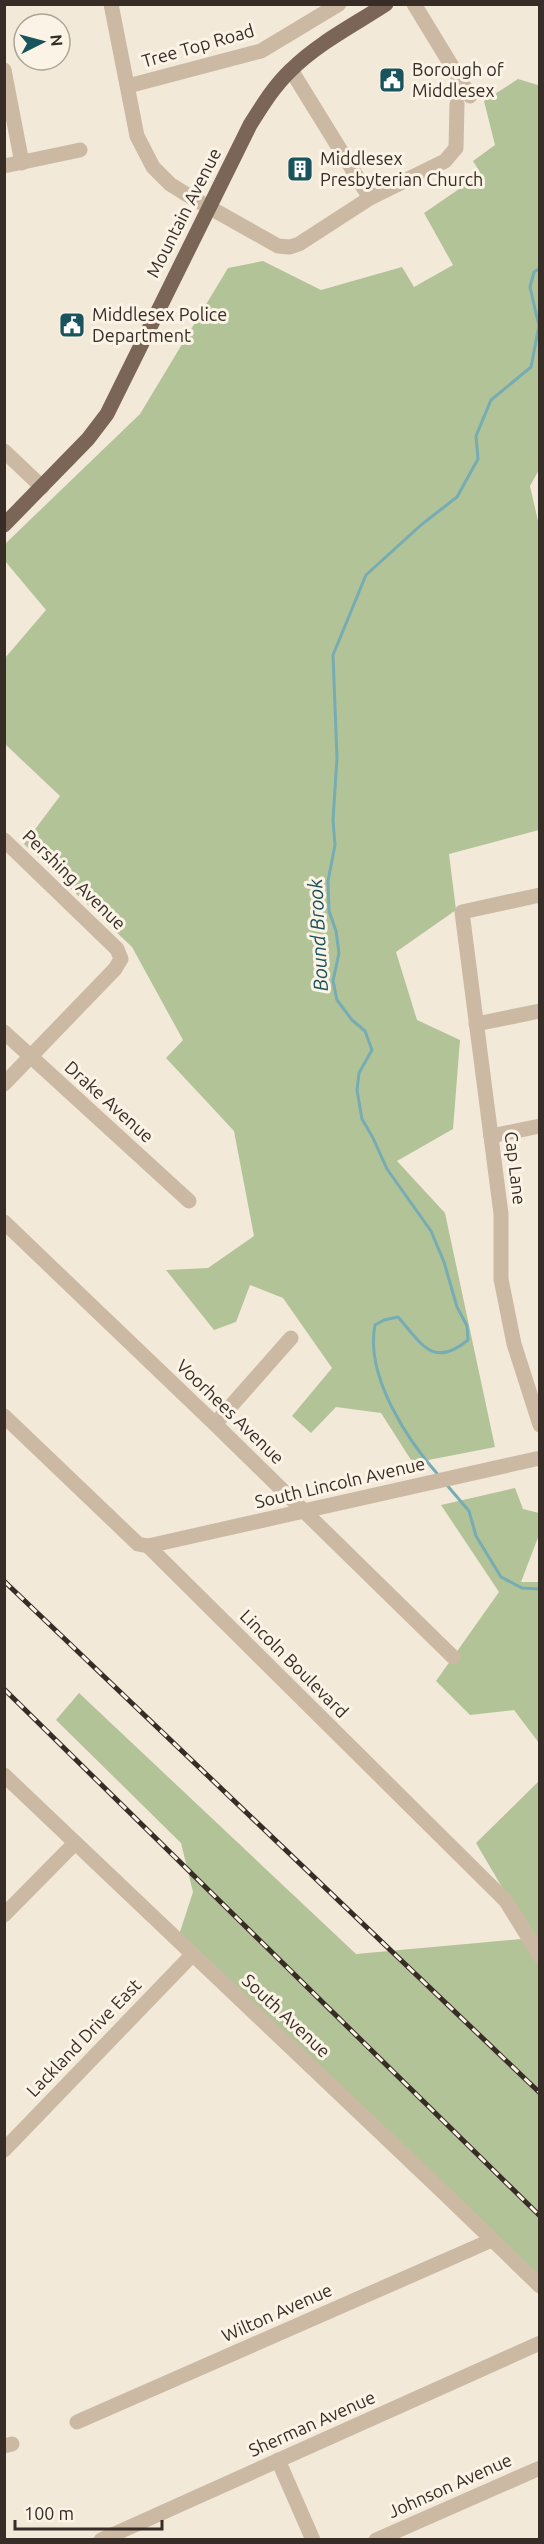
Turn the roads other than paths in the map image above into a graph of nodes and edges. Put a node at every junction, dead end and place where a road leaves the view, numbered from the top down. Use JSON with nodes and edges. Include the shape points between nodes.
{"nodes":[{"id":1,"x":111,"y":4,"type":"edge"},
{"id":2,"x":339,"y":4,"type":"edge"},
{"id":3,"x":386,"y":4,"type":"edge"},
{"id":4,"x":414,"y":4,"type":"edge"},
{"id":5,"x":4,"y":70,"type":"edge"},
{"id":6,"x":291,"y":70,"type":"junction"},
{"id":7,"x":128,"y":86,"type":"junction"},
{"id":8,"x":80,"y":150,"type":"dead end"},
{"id":9,"x":22,"y":163,"type":"junction"},
{"id":10,"x":4,"y":166,"type":"edge"},
{"id":11,"x":370,"y":198,"type":"junction"},
{"id":12,"x":209,"y":208,"type":"junction"},
{"id":13,"x":4,"y":451,"type":"edge"},
{"id":14,"x":42,"y":487,"type":"junction"},
{"id":15,"x":4,"y":525,"type":"edge"},
{"id":16,"x":4,"y":840,"type":"edge"},
{"id":17,"x":540,"y":896,"type":"edge"},
{"id":18,"x":540,"y":1011,"type":"edge"},
{"id":19,"x":476,"y":1024,"type":"junction"},
{"id":20,"x":4,"y":1032,"type":"edge"},
{"id":21,"x":31,"y":1057,"type":"junction"},
{"id":22,"x":4,"y":1084,"type":"edge"},
{"id":23,"x":540,"y":1126,"type":"edge"},
{"id":24,"x":491,"y":1136,"type":"junction"},
{"id":25,"x":189,"y":1201,"type":"dead end"},
{"id":26,"x":4,"y":1222,"type":"edge"},
{"id":27,"x":291,"y":1338,"type":"dead end"},
{"id":28,"x":4,"y":1416,"type":"edge"},
{"id":29,"x":215,"y":1424,"type":"junction"},
{"id":30,"x":540,"y":1425,"type":"edge"},
{"id":31,"x":540,"y":1458,"type":"edge"},
{"id":32,"x":304,"y":1511,"type":"junction"},
{"id":33,"x":148,"y":1546,"type":"junction"},
{"id":34,"x":453,"y":1657,"type":"dead end"},
{"id":35,"x":4,"y":1776,"type":"edge"},
{"id":36,"x":75,"y":1843,"type":"junction"},
{"id":37,"x":4,"y":1916,"type":"edge"},
{"id":38,"x":193,"y":1954,"type":"junction"},
{"id":39,"x":540,"y":1956,"type":"edge"},
{"id":40,"x":4,"y":2150,"type":"edge"},
{"id":41,"x":492,"y":2240,"type":"junction"},
{"id":42,"x":540,"y":2286,"type":"edge"},
{"id":43,"x":540,"y":2343,"type":"edge"},
{"id":44,"x":77,"y":2422,"type":"dead end"},
{"id":45,"x":278,"y":2460,"type":"junction"},
{"id":46,"x":540,"y":2468,"type":"edge"},
{"id":47,"x":101,"y":2540,"type":"edge"},
{"id":48,"x":313,"y":2540,"type":"edge"},
{"id":49,"x":376,"y":2540,"type":"edge"}],
"edges":[{"from":1,"to":7,"type":"street"},
{"from":2,"to":7,"type":"street","name":"Tree Top Road","via":[[261,51]]},
{"from":3,"to":6,"type":"main road","name":"Mountain Avenue","via":[[314,49]]},
{"from":4,"to":11,"type":"street","via":[[464,100],[456,148],[445,161]]},
{"from":5,"to":9,"type":"street"},
{"from":6,"to":11,"type":"street"},
{"from":6,"to":12,"type":"main road","name":"Mountain Avenue","via":[[250,125]]},
{"from":7,"to":12,"type":"street","via":[[137,136],[147,158],[170,184]]},
{"from":8,"to":9,"type":"street"},
{"from":9,"to":10,"type":"street"},
{"from":11,"to":12,"type":"street","via":[[290,247],[278,246]]},
{"from":12,"to":14,"type":"main road","name":"Mountain Avenue","via":[[107,414]]},
{"from":13,"to":14,"type":"street"},
{"from":14,"to":15,"type":"main road","name":"Mountain Avenue"},
{"from":16,"to":21,"type":"street","name":"Pershing Avenue","via":[[117,949],[121,959],[116,969]]},
{"from":17,"to":19,"type":"street","name":"Cap Lane","via":[[462,912]]},
{"from":18,"to":19,"type":"street"},
{"from":19,"to":24,"type":"street","name":"Cap Lane"},
{"from":20,"to":21,"type":"street","name":"Drake Avenue"},
{"from":21,"to":22,"type":"street"},
{"from":21,"to":25,"type":"street","name":"Drake Avenue"},
{"from":23,"to":24,"type":"street"},
{"from":24,"to":30,"type":"street","name":"Cap Lane","via":[[501,1214],[501,1279],[514,1344]]},
{"from":26,"to":29,"type":"street","name":"Voorhees Avenue"},
{"from":27,"to":29,"type":"street"},
{"from":28,"to":33,"type":"street","name":"Lincoln Boulevard","via":[[138,1544]]},
{"from":29,"to":32,"type":"street","name":"Voorhees Avenue"},
{"from":31,"to":32,"type":"street","name":"South Lincoln Avenue"},
{"from":32,"to":33,"type":"street","name":"South Lincoln Avenue"},
{"from":32,"to":34,"type":"street","name":"Voorhees Avenue"},
{"from":33,"to":39,"type":"street","name":"Lincoln Boulevard","via":[[506,1901]]},
{"from":35,"to":36,"type":"street","name":"South Avenue"},
{"from":36,"to":37,"type":"street"},
{"from":36,"to":38,"type":"street","name":"South Avenue"},
{"from":38,"to":40,"type":"street","name":"Lackland Drive East"},
{"from":38,"to":41,"type":"street","name":"South Avenue"},
{"from":41,"to":42,"type":"street","name":"South Avenue"},
{"from":41,"to":44,"type":"street","name":"Wilton Avenue"},
{"from":43,"to":45,"type":"street","name":"Sherman Avenue"},
{"from":45,"to":47,"type":"street","name":"Sherman Avenue"},
{"from":45,"to":48,"type":"street"},
{"from":46,"to":49,"type":"street","name":"Johnson Avenue"}]}
